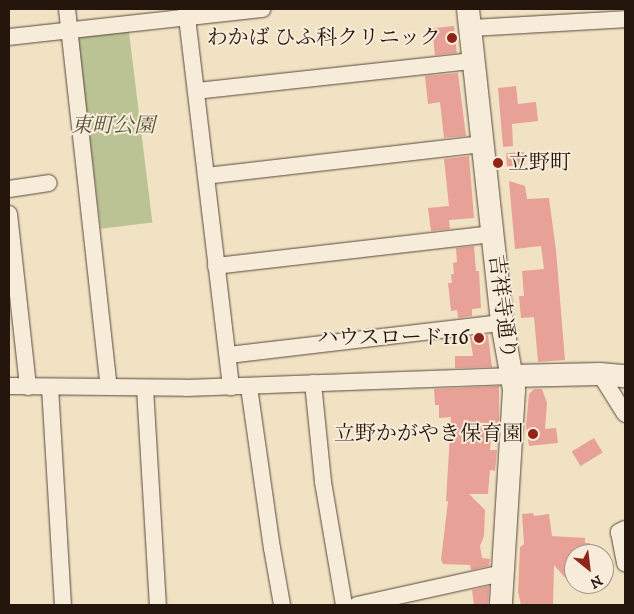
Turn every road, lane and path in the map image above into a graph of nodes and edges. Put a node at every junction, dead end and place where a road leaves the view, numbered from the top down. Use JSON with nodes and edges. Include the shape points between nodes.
{"nodes":[{"id":1,"x":67,"y":9,"type":"edge"},
{"id":2,"x":262,"y":9,"type":"edge"},
{"id":3,"x":187,"y":13,"type":"edge"},
{"id":4,"x":469,"y":18,"type":"edge"},
{"id":5,"x":625,"y":19,"type":"edge"},
{"id":6,"x":69,"y":30,"type":"junction"},
{"id":7,"x":9,"y":37,"type":"edge"},
{"id":8,"x":474,"y":61,"type":"junction"},
{"id":9,"x":196,"y":91,"type":"junction"},
{"id":10,"x":483,"y":144,"type":"junction"},
{"id":11,"x":206,"y":176,"type":"junction"},
{"id":12,"x":49,"y":183,"type":"dead end"},
{"id":13,"x":9,"y":189,"type":"edge"},
{"id":14,"x":9,"y":214,"type":"edge"},
{"id":15,"x":493,"y":234,"type":"junction"},
{"id":16,"x":216,"y":266,"type":"junction"},
{"id":17,"x":502,"y":323,"type":"junction"},
{"id":18,"x":228,"y":355,"type":"junction"},
{"id":19,"x":600,"y":374,"type":"junction"},
{"id":20,"x":512,"y":376,"type":"junction"},
{"id":21,"x":625,"y":376,"type":"edge"},
{"id":22,"x":313,"y":383,"type":"junction"},
{"id":23,"x":9,"y":386,"type":"edge"},
{"id":24,"x":28,"y":387,"type":"junction"},
{"id":25,"x":50,"y":387,"type":"junction"},
{"id":26,"x":231,"y":387,"type":"junction"},
{"id":27,"x":249,"y":387,"type":"junction"},
{"id":28,"x":109,"y":388,"type":"junction"},
{"id":29,"x":145,"y":388,"type":"junction"},
{"id":30,"x":625,"y":414,"type":"edge"},
{"id":31,"x":625,"y":529,"type":"edge"},
{"id":32,"x":625,"y":563,"type":"edge"},
{"id":33,"x":502,"y":573,"type":"junction"},
{"id":34,"x":63,"y":605,"type":"edge"},
{"id":35,"x":158,"y":605,"type":"edge"},
{"id":36,"x":282,"y":605,"type":"edge"},
{"id":37,"x":344,"y":605,"type":"edge"},
{"id":38,"x":362,"y":605,"type":"edge"},
{"id":39,"x":501,"y":605,"type":"edge"}],
"edges":[{"from":1,"to":6,"type":"street"},
{"from":2,"to":3,"type":"street"},
{"from":3,"to":6,"type":"street"},
{"from":3,"to":9,"type":"street"},
{"from":4,"to":5,"type":"street"},
{"from":4,"to":8,"type":"main road","name":"吉祥寺通り"},
{"from":6,"to":7,"type":"street"},
{"from":6,"to":28,"type":"street"},
{"from":8,"to":9,"type":"street"},
{"from":8,"to":10,"type":"main road","name":"吉祥寺通り"},
{"from":9,"to":11,"type":"street"},
{"from":10,"to":11,"type":"street"},
{"from":10,"to":15,"type":"main road","name":"吉祥寺通り"},
{"from":11,"to":16,"type":"street"},
{"from":12,"to":13,"type":"street"},
{"from":14,"to":24,"type":"street"},
{"from":15,"to":16,"type":"street"},
{"from":15,"to":17,"type":"main road","name":"吉祥寺通り"},
{"from":16,"to":18,"type":"street"},
{"from":17,"to":18,"type":"street"},
{"from":17,"to":20,"type":"main road","name":"吉祥寺通り"},
{"from":18,"to":26,"type":"street"},
{"from":19,"to":20,"type":"main road"},
{"from":19,"to":21,"type":"main road"},
{"from":19,"to":30,"type":"street"},
{"from":20,"to":22,"type":"street"},
{"from":20,"to":33,"type":"main road","name":"吉祥寺通り","via":[[514,390]]},
{"from":22,"to":27,"type":"street"},
{"from":22,"to":37,"type":"street","via":[[323,482]]},
{"from":23,"to":24,"type":"street"},
{"from":24,"to":25,"type":"street"},
{"from":25,"to":28,"type":"street"},
{"from":25,"to":34,"type":"street"},
{"from":26,"to":27,"type":"street"},
{"from":26,"to":29,"type":"street"},
{"from":27,"to":36,"type":"street"},
{"from":28,"to":29,"type":"street"},
{"from":29,"to":35,"type":"street"},
{"from":31,"to":32,"type":"street","via":[[619,532]]},
{"from":33,"to":38,"type":"street"},
{"from":33,"to":39,"type":"main road","name":"吉祥寺通り"}]}
